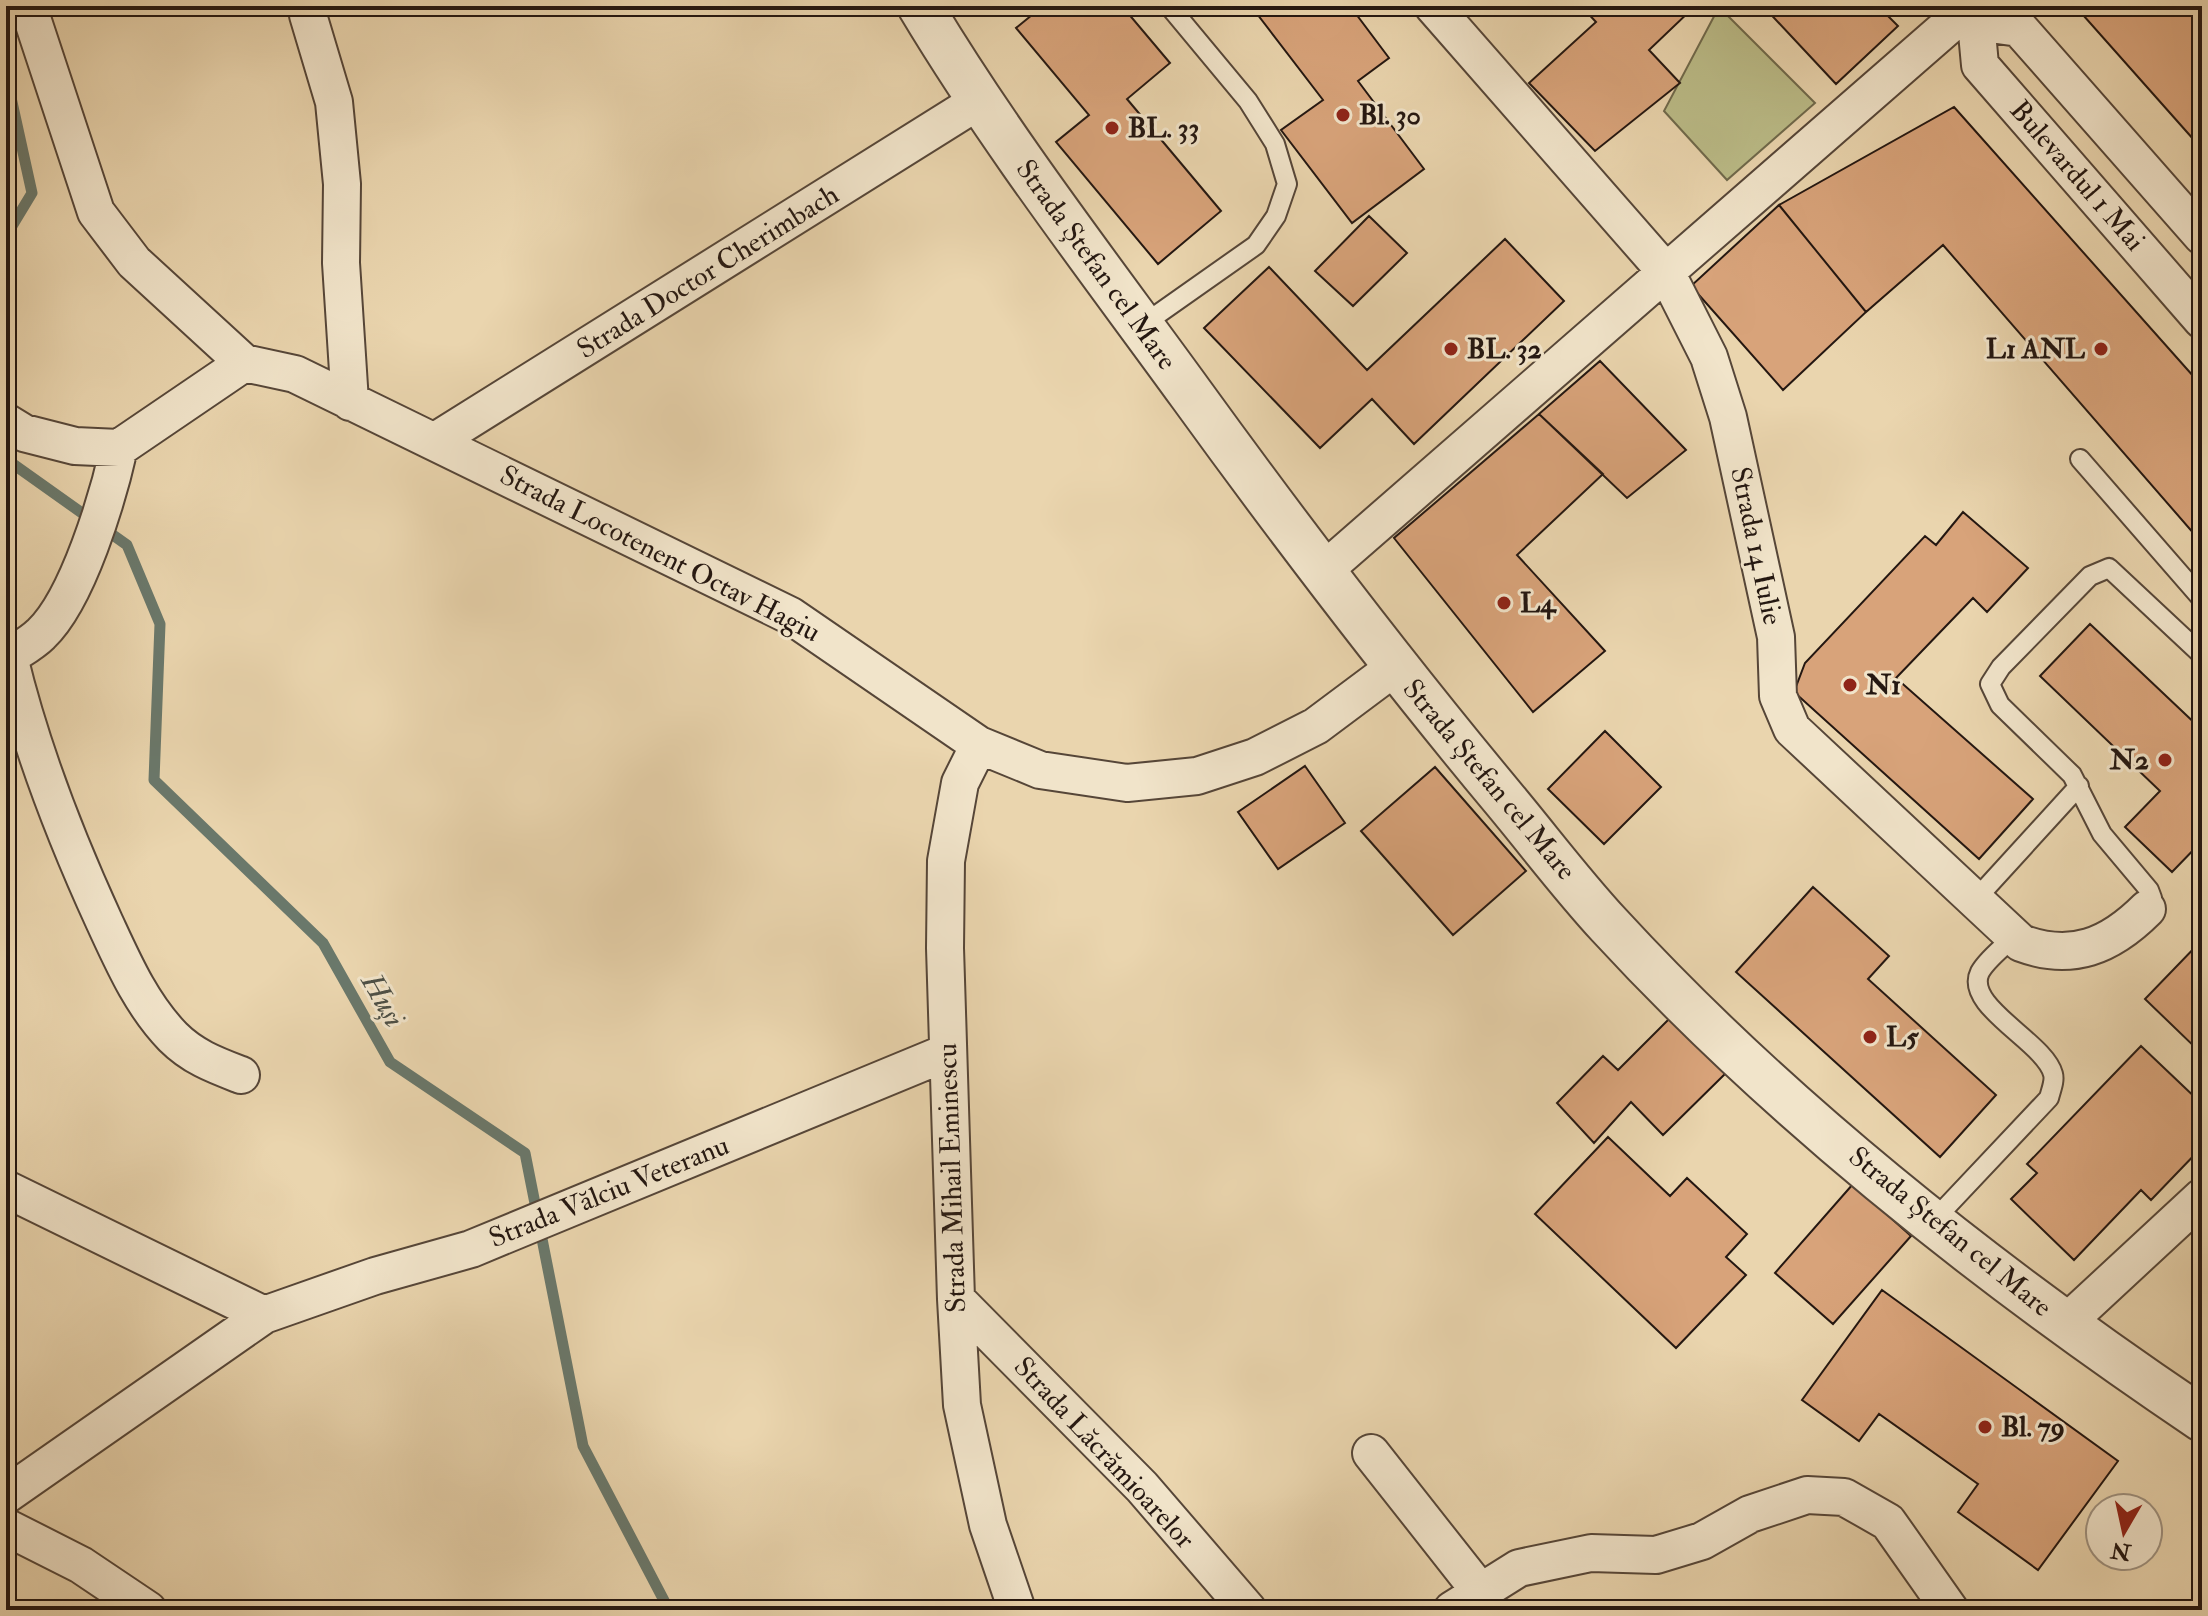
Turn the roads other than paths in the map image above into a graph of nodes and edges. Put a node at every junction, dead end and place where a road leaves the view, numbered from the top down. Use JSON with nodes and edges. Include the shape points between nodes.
{"nodes":[{"id":1,"x":28,"y":6,"type":"edge"},
{"id":2,"x":920,"y":6,"type":"edge"},
{"id":3,"x":1169,"y":6,"type":"edge"},
{"id":4,"x":1433,"y":6,"type":"edge"},
{"id":5,"x":1966,"y":14,"type":"edge"},
{"id":6,"x":308,"y":15,"type":"dead end"},
{"id":7,"x":977,"y":102,"type":"junction"},
{"id":8,"x":2202,"y":236,"type":"edge"},
{"id":9,"x":1666,"y":272,"type":"junction"},
{"id":10,"x":2202,"y":320,"type":"edge"},
{"id":11,"x":1141,"y":326,"type":"junction"},
{"id":12,"x":244,"y":363,"type":"junction"},
{"id":13,"x":350,"y":402,"type":"junction"},
{"id":14,"x":6,"y":422,"type":"edge"},
{"id":15,"x":437,"y":440,"type":"junction"},
{"id":16,"x":119,"y":448,"type":"junction"},
{"id":17,"x":2080,"y":459,"type":"dead end"},
{"id":18,"x":1321,"y":573,"type":"junction"},
{"id":19,"x":2202,"y":599,"type":"edge"},
{"id":20,"x":2202,"y":655,"type":"edge"},
{"id":21,"x":7,"y":658,"type":"edge"},
{"id":22,"x":1395,"y":667,"type":"junction"},
{"id":23,"x":979,"y":745,"type":"junction"},
{"id":24,"x":2079,"y":786,"type":"junction"},
{"id":25,"x":1975,"y":900,"type":"junction"},
{"id":26,"x":2147,"y":909,"type":"joint"},
{"id":27,"x":2014,"y":936,"type":"junction"},
{"id":28,"x":948,"y":1052,"type":"junction"},
{"id":29,"x":241,"y":1075,"type":"dead end"},
{"id":30,"x":6,"y":1189,"type":"edge"},
{"id":31,"x":2202,"y":1197,"type":"edge"},
{"id":32,"x":1933,"y":1221,"type":"junction"},
{"id":33,"x":956,"y":1299,"type":"junction"},
{"id":34,"x":264,"y":1315,"type":"junction"},
{"id":35,"x":2065,"y":1324,"type":"junction"},
{"id":36,"x":2202,"y":1419,"type":"edge"},
{"id":37,"x":1371,"y":1453,"type":"dead end"},
{"id":38,"x":6,"y":1495,"type":"edge"},
{"id":39,"x":6,"y":1527,"type":"edge"},
{"id":40,"x":1465,"y":1600,"type":"edge"},
{"id":41,"x":148,"y":1610,"type":"edge"},
{"id":42,"x":1017,"y":1610,"type":"edge"},
{"id":43,"x":1248,"y":1610,"type":"edge"},
{"id":44,"x":1950,"y":1610,"type":"edge"}],
"edges":[{"from":1,"to":12,"type":"street","via":[[96,212],[134,262]]},
{"from":2,"to":7,"type":"street","name":"Strada Ștefan cel Mare"},
{"from":3,"to":11,"type":"lane","via":[[1248,101],[1275,144],[1287,184],[1276,216],[1256,245]]},
{"from":4,"to":9,"type":"street","name":"Strada 14 Iulie"},
{"from":5,"to":8,"type":"street","name":"Bulevardul 1 Mai","via":[[2019,28]]},
{"from":5,"to":9,"type":"street"},
{"from":5,"to":10,"type":"street","name":"Bulevardul 1 Mai","via":[[1980,65]]},
{"from":6,"to":13,"type":"street","via":[[334,102]]},
{"from":7,"to":11,"type":"street","name":"Strada Ștefan cel Mare"},
{"from":7,"to":15,"type":"street","name":"Strada Doctor Cherimbach"},
{"from":9,"to":18,"type":"street"},
{"from":9,"to":25,"type":"street","name":"Strada 14 Iulie","via":[[1709,357],[1728,417],[1776,637],[1778,696],[1785,718],[1813,752]]},
{"from":11,"to":18,"type":"street","name":"Strada Ștefan cel Mare"},
{"from":12,"to":13,"type":"street","name":"Strada Locotenent Octav Hagiu","via":[[295,374]]},
{"from":12,"to":16,"type":"street"},
{"from":13,"to":15,"type":"street","name":"Strada Locotenent Octav Hagiu"},
{"from":14,"to":16,"type":"street","via":[[24,433],[75,446]]},
{"from":15,"to":23,"type":"street","name":"Strada Locotenent Octav Hagiu","via":[[791,616]]},
{"from":16,"to":21,"type":"street","via":[[110,488],[64,606],[41,634]]},
{"from":17,"to":19,"type":"lane"},
{"from":18,"to":22,"type":"street","name":"Strada Ștefan cel Mare"},
{"from":20,"to":24,"type":"lane","via":[[2109,568],[2090,576],[2001,667],[1990,684],[2000,705]]},
{"from":21,"to":29,"type":"street","via":[[77,864],[135,988],[172,1036],[196,1057]]},
{"from":22,"to":23,"type":"street","name":"Strada Locotenent Octav Hagiu","via":[[1316,726],[1255,757],[1197,776],[1127,783],[1081,778],[1040,770]]},
{"from":22,"to":32,"type":"street","name":"Strada Ștefan cel Mare","via":[[1609,924],[1808,1116]]},
{"from":23,"to":28,"type":"street","name":"Strada Mihail Eminescu","via":[[960,783],[946,861]]},
{"from":24,"to":25,"type":"lane"},
{"from":24,"to":26,"type":"lane","via":[[2102,834],[2149,890]]},
{"from":25,"to":27,"type":"street","name":"Strada 14 Iulie"},
{"from":26,"to":27,"type":"street","name":"Strada 14 Iulie","via":[[2104,944],[2074,953],[2044,951]]},
{"from":27,"to":32,"type":"lane","via":[[1980,971],[1977,982],[1982,999],[2048,1061],[2055,1077],[2049,1098]]},
{"from":28,"to":33,"type":"street","name":"Strada Mihail Eminescu"},
{"from":28,"to":34,"type":"street","name":"Strada Vălciu Veteranu","via":[[471,1249]]},
{"from":30,"to":34,"type":"street"},
{"from":31,"to":35,"type":"street"},
{"from":32,"to":35,"type":"street","name":"Strada Ștefan cel Mare"},
{"from":33,"to":42,"type":"street","name":"Strada Mihail Eminescu","via":[[962,1405],[988,1525]]},
{"from":33,"to":43,"type":"street","name":"Strada Lăcrămioarelor","via":[[1142,1487]]},
{"from":34,"to":38,"type":"street","name":"Strada Vălciu Veteranu"},
{"from":35,"to":36,"type":"street","name":"Strada Ștefan cel Mare"},
{"from":37,"to":40,"type":"street"},
{"from":39,"to":41,"type":"street","via":[[81,1565]]},
{"from":40,"to":44,"type":"street","via":[[1519,1568],[1591,1553],[1656,1555],[1807,1495],[1844,1497],[1888,1522]]}]}
